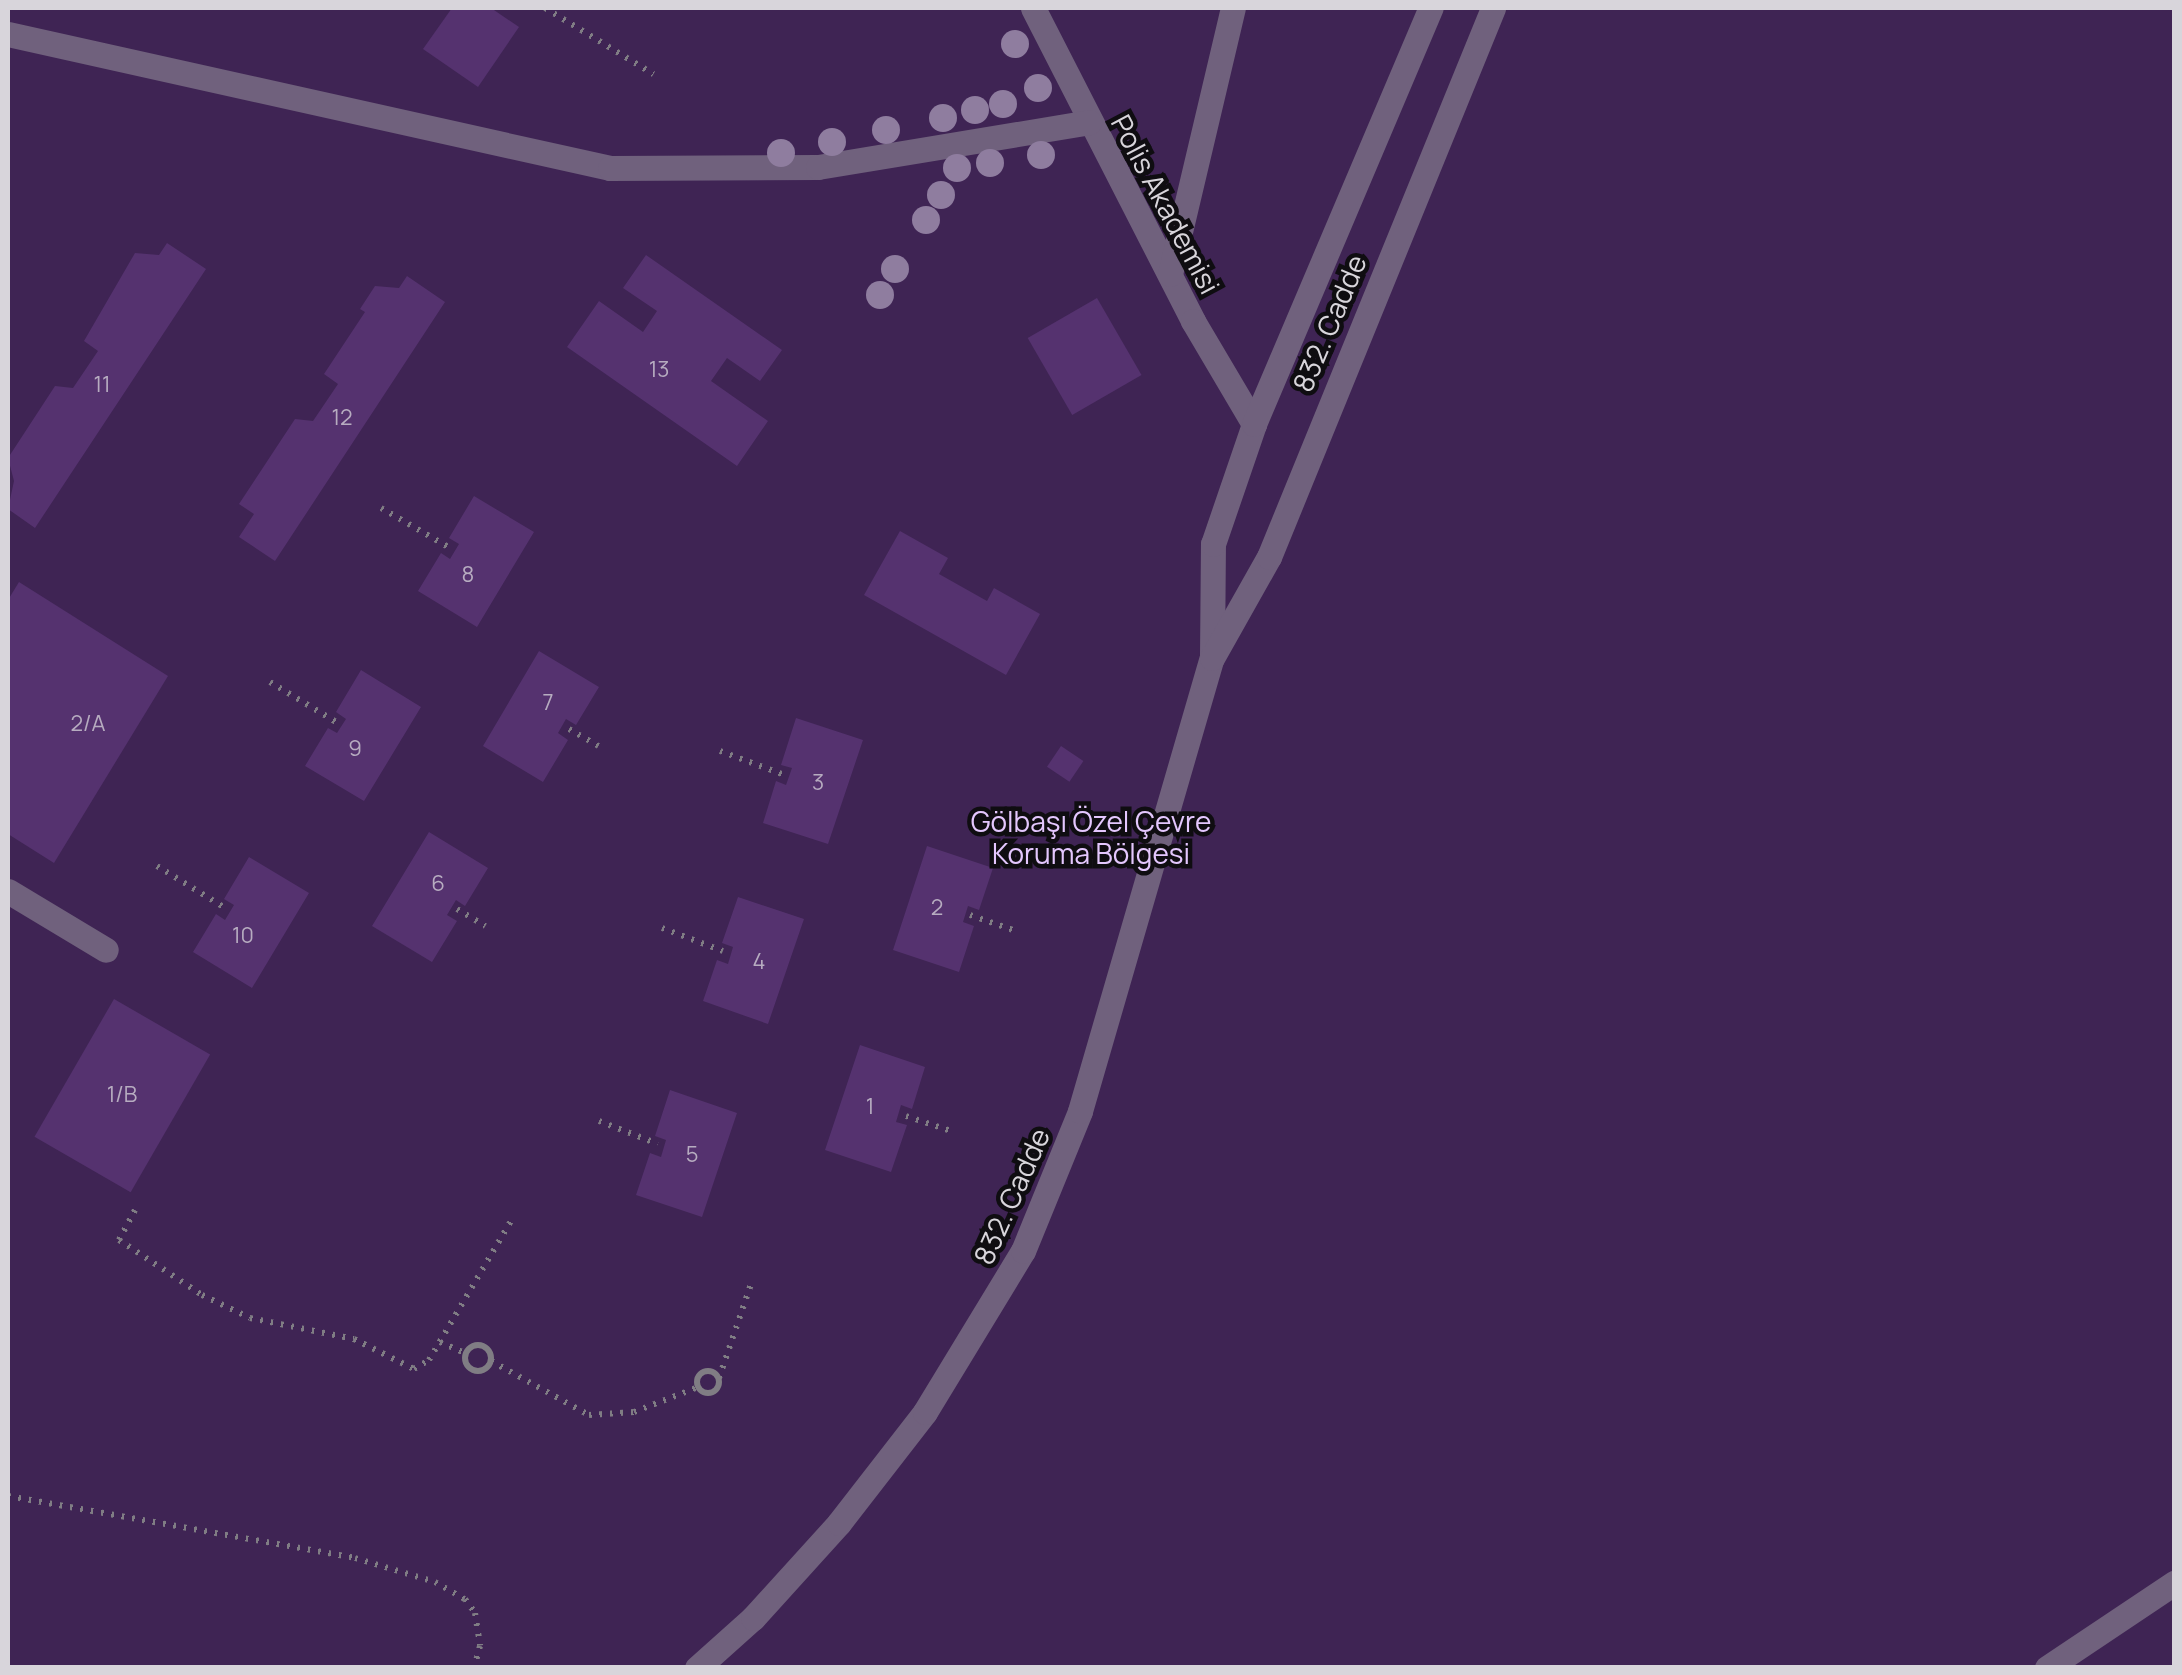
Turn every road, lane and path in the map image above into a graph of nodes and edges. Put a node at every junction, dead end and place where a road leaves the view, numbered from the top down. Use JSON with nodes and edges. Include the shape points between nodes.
{"nodes":[{"id":1,"x":545,"y":8,"type":"edge"},
{"id":2,"x":1033,"y":8,"type":"edge"},
{"id":3,"x":1233,"y":8,"type":"edge"},
{"id":4,"x":1431,"y":8,"type":"edge"},
{"id":5,"x":1492,"y":8,"type":"edge"},
{"id":6,"x":8,"y":34,"type":"edge"},
{"id":7,"x":653,"y":74,"type":"dead end"},
{"id":8,"x":1089,"y":122,"type":"junction"},
{"id":9,"x":1170,"y":274,"type":"junction"},
{"id":10,"x":1254,"y":424,"type":"junction"},
{"id":11,"x":381,"y":508,"type":"dead end"},
{"id":12,"x":450,"y":548,"type":"dead end"},
{"id":13,"x":1212,"y":658,"type":"junction"},
{"id":14,"x":270,"y":682,"type":"dead end"},
{"id":15,"x":336,"y":722,"type":"dead end"},
{"id":16,"x":570,"y":730,"type":"dead end"},
{"id":17,"x":598,"y":746,"type":"dead end"},
{"id":18,"x":720,"y":751,"type":"dead end"},
{"id":19,"x":782,"y":774,"type":"dead end"},
{"id":20,"x":157,"y":866,"type":"dead end"},
{"id":21,"x":8,"y":890,"type":"edge"},
{"id":22,"x":227,"y":909,"type":"dead end"},
{"id":23,"x":457,"y":909,"type":"dead end"},
{"id":24,"x":970,"y":915,"type":"dead end"},
{"id":25,"x":485,"y":926,"type":"dead end"},
{"id":26,"x":662,"y":928,"type":"dead end"},
{"id":27,"x":1016,"y":931,"type":"dead end"},
{"id":28,"x":106,"y":950,"type":"dead end"},
{"id":29,"x":723,"y":952,"type":"dead end"},
{"id":30,"x":906,"y":1116,"type":"dead end"},
{"id":31,"x":599,"y":1121,"type":"dead end"},
{"id":32,"x":954,"y":1132,"type":"dead end"},
{"id":33,"x":658,"y":1144,"type":"dead end"},
{"id":34,"x":136,"y":1210,"type":"dead end"},
{"id":35,"x":512,"y":1219,"type":"dead end"},
{"id":36,"x":752,"y":1281,"type":"dead end"},
{"id":37,"x":440,"y":1342,"type":"junction"},
{"id":38,"x":465,"y":1353,"type":"junction"},
{"id":39,"x":491,"y":1361,"type":"junction"},
{"id":40,"x":719,"y":1378,"type":"junction"},
{"id":41,"x":698,"y":1387,"type":"junction"},
{"id":42,"x":8,"y":1496,"type":"edge"},
{"id":43,"x":2174,"y":1584,"type":"edge"},
{"id":44,"x":474,"y":1668,"type":"edge"},
{"id":45,"x":698,"y":1668,"type":"edge"},
{"id":46,"x":2048,"y":1668,"type":"edge"}],
"edges":[{"from":1,"to":7,"type":"path"},
{"from":2,"to":8,"type":"street","name":"Polis Akademisi"},
{"from":3,"to":9,"type":"street"},
{"from":4,"to":10,"type":"street","name":"832. Cadde"},
{"from":5,"to":13,"type":"street","name":"832. Cadde","via":[[1269,557]]},
{"from":6,"to":8,"type":"street","via":[[610,168],[818,167]]},
{"from":8,"to":9,"type":"street","name":"Polis Akademisi"},
{"from":9,"to":10,"type":"street","name":"Polis Akademisi"},
{"from":10,"to":13,"type":"street","name":"832. Cadde","via":[[1213,544]]},
{"from":11,"to":12,"type":"path"},
{"from":13,"to":45,"type":"street","name":"832. Cadde","via":[[1080,1111],[1023,1252],[925,1412],[839,1523]]},
{"from":14,"to":15,"type":"path"},
{"from":16,"to":17,"type":"path"},
{"from":18,"to":19,"type":"path"},
{"from":20,"to":22,"type":"path"},
{"from":21,"to":28,"type":"street"},
{"from":23,"to":25,"type":"path"},
{"from":24,"to":27,"type":"path"},
{"from":26,"to":29,"type":"path"},
{"from":30,"to":32,"type":"path"},
{"from":31,"to":33,"type":"path"},
{"from":34,"to":37,"type":"path","via":[[119,1240],[227,1308],[354,1339],[414,1369],[430,1360]]},
{"from":35,"to":37,"type":"path"},
{"from":36,"to":40,"type":"path"},
{"from":37,"to":38,"type":"path"},
{"from":38,"to":39,"type":"path","via":[[480,1344]]},
{"from":38,"to":39,"type":"path","via":[[473,1370]]},
{"from":39,"to":41,"type":"path","via":[[589,1416],[634,1412]]},
{"from":40,"to":41,"type":"path","via":[[712,1393]]},
{"from":40,"to":41,"type":"path","via":[[703,1372]]},
{"from":42,"to":44,"type":"path","via":[[338,1554],[436,1582],[475,1614],[480,1646]]},
{"from":43,"to":46,"type":"street"}]}
